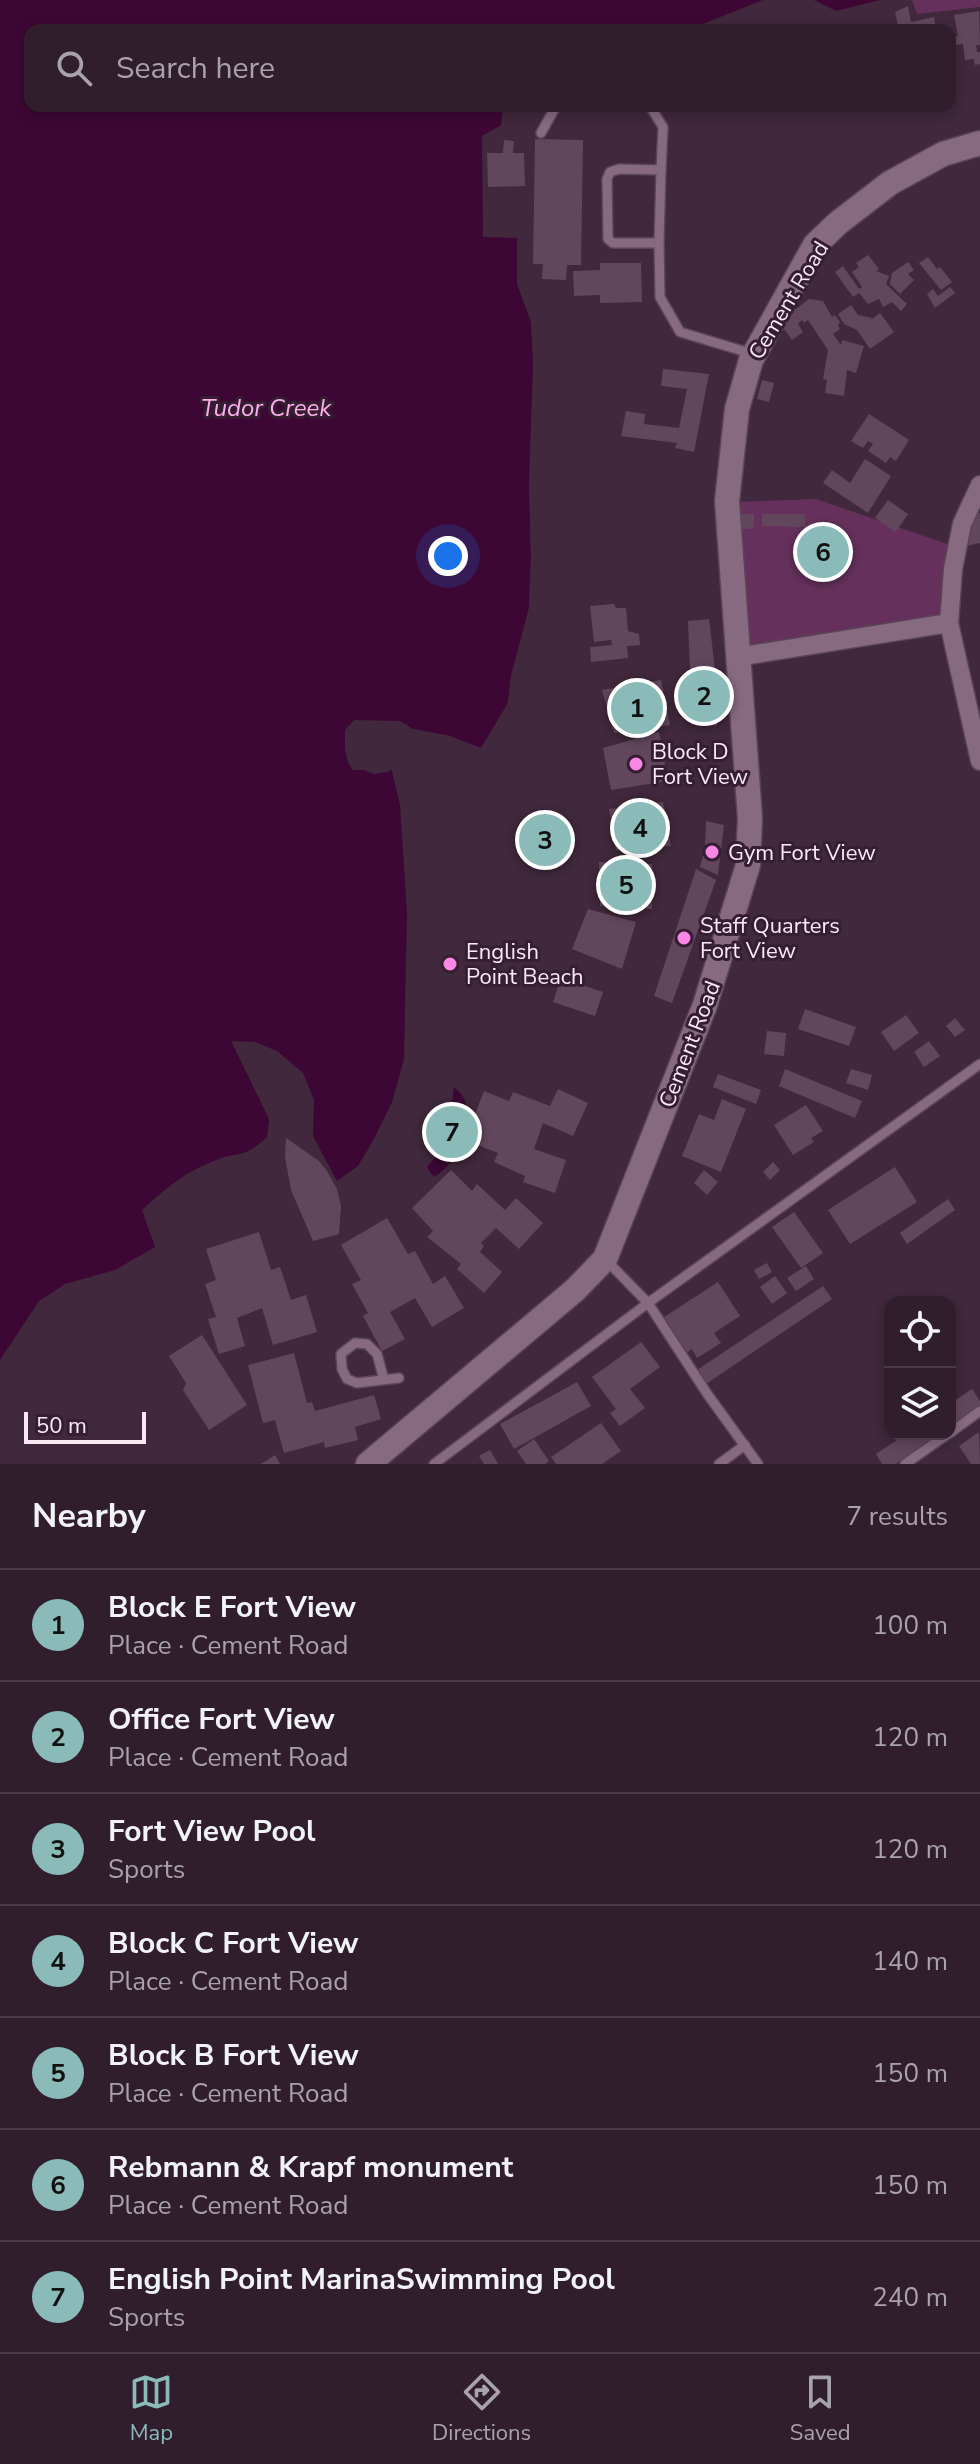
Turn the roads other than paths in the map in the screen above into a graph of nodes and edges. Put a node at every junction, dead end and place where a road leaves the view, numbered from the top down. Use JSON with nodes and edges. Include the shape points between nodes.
{"nodes":[{"id":1,"x":553,"y":112,"type":"edge"},
{"id":2,"x":654,"y":112,"type":"edge"},
{"id":3,"x":541,"y":133,"type":"dead end"},
{"id":4,"x":980,"y":143,"type":"edge"},
{"id":5,"x":661,"y":170,"type":"junction"},
{"id":6,"x":659,"y":243,"type":"junction"},
{"id":7,"x":753,"y":354,"type":"junction"},
{"id":8,"x":980,"y":485,"type":"edge"},
{"id":9,"x":949,"y":623,"type":"junction"},
{"id":10,"x":737,"y":657,"type":"junction"},
{"id":11,"x":980,"y":761,"type":"edge"},
{"id":12,"x":980,"y":1064,"type":"edge"},
{"id":13,"x":605,"y":1259,"type":"junction"},
{"id":14,"x":648,"y":1303,"type":"junction"},
{"id":15,"x":399,"y":1378,"type":"dead end"},
{"id":16,"x":384,"y":1380,"type":"junction"},
{"id":17,"x":980,"y":1411,"type":"edge"},
{"id":18,"x":956,"y":1428,"type":"edge"},
{"id":19,"x":939,"y":1440,"type":"edge"},
{"id":20,"x":745,"y":1445,"type":"junction"},
{"id":21,"x":368,"y":1464,"type":"edge"},
{"id":22,"x":434,"y":1464,"type":"edge"},
{"id":23,"x":719,"y":1464,"type":"edge"},
{"id":24,"x":758,"y":1464,"type":"edge"},
{"id":25,"x":905,"y":1464,"type":"edge"}],
"edges":[{"from":1,"to":3,"type":"lane"},
{"from":2,"to":5,"type":"lane","via":[[663,127]]},
{"from":4,"to":7,"type":"main road","name":"Cement Road","via":[[943,154],[890,183],[838,223],[815,245]]},
{"from":5,"to":6,"type":"lane"},
{"from":5,"to":6,"type":"lane","via":[[619,169],[607,179],[608,239]]},
{"from":6,"to":7,"type":"lane","via":[[660,297],[680,332]]},
{"from":7,"to":10,"type":"main road","name":"Cement Road","via":[[737,409],[727,501]]},
{"from":8,"to":9,"type":"street","via":[[962,524]]},
{"from":9,"to":10,"type":"street"},
{"from":9,"to":11,"type":"street"},
{"from":10,"to":13,"type":"main road","name":"Cement Road","via":[[750,818],[748,865],[705,1005]]},
{"from":12,"to":14,"type":"lane"},
{"from":13,"to":14,"type":"lane"},
{"from":13,"to":21,"type":"main road","name":"Cement Road"},
{"from":14,"to":20,"type":"lane"},
{"from":14,"to":22,"type":"lane"},
{"from":15,"to":16,"type":"lane"},
{"from":16,"to":16,"type":"lane","via":[[347,1379],[341,1354],[355,1343],[367,1344],[377,1354]]},
{"from":17,"to":18,"type":"lane"},
{"from":19,"to":25,"type":"lane"},
{"from":20,"to":23,"type":"lane"},
{"from":20,"to":24,"type":"lane"}]}
